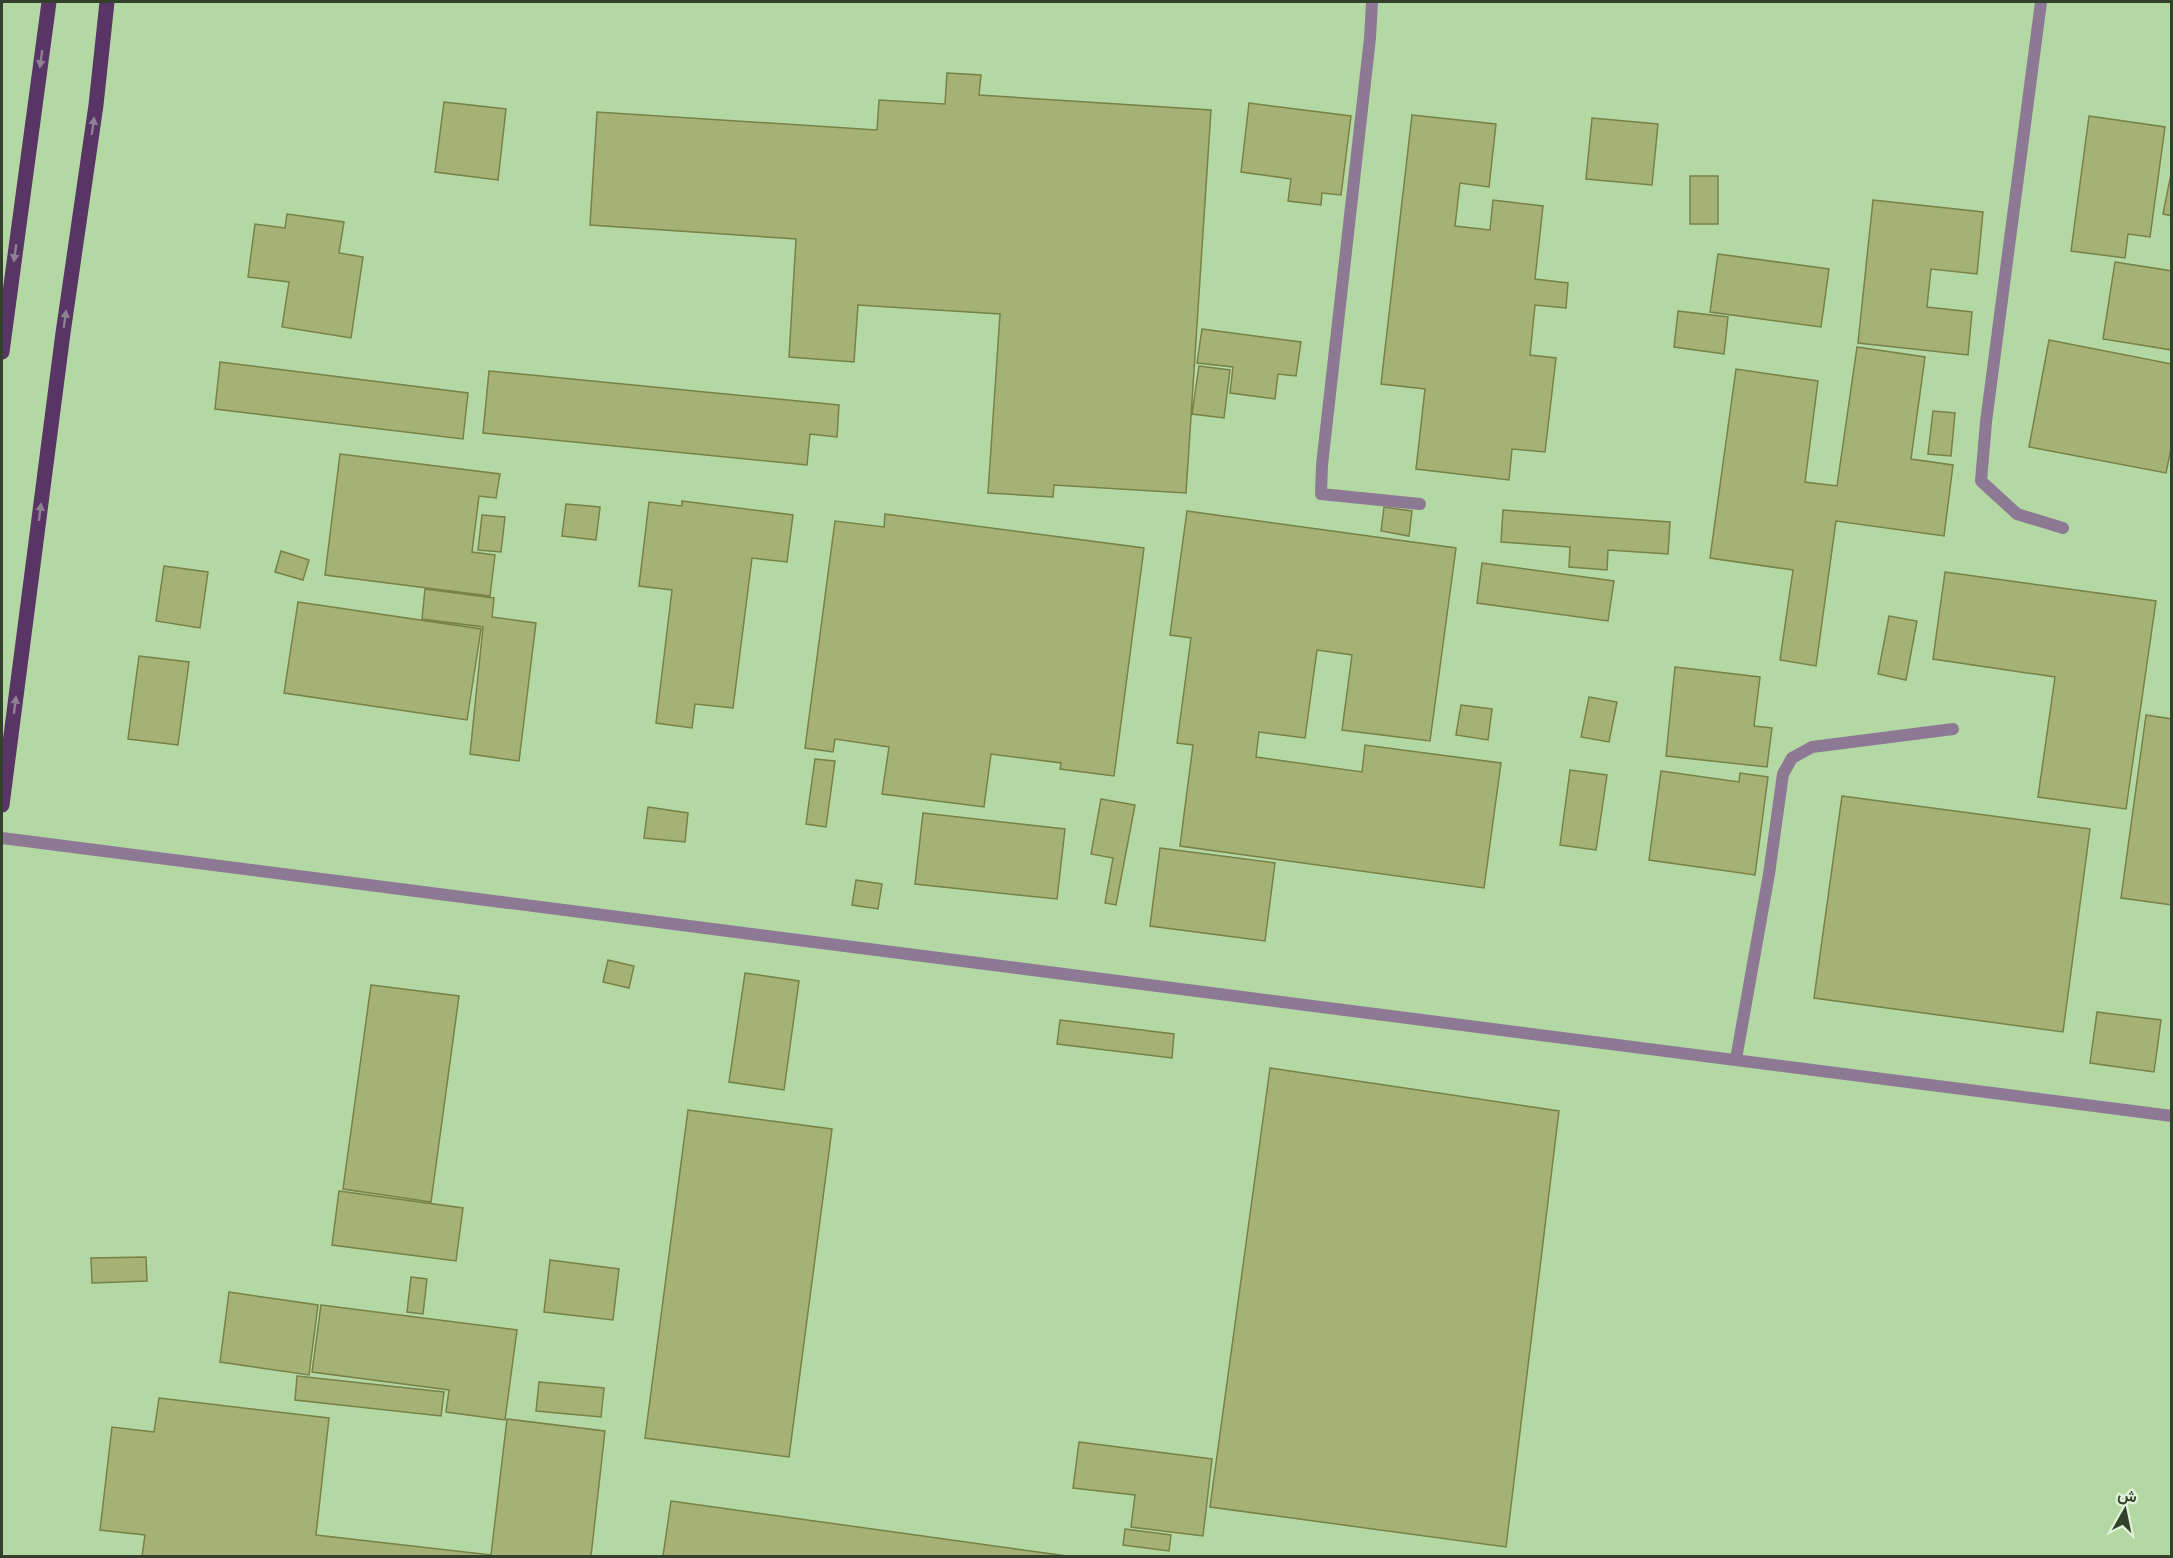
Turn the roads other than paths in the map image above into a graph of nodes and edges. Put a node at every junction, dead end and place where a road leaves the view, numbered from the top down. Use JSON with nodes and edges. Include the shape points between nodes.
{"nodes":[{"id":1,"x":49,"y":2,"type":"edge"},
{"id":2,"x":107,"y":2,"type":"edge"},
{"id":3,"x":1372,"y":2,"type":"edge"},
{"id":4,"x":2041,"y":2,"type":"edge"},
{"id":5,"x":2,"y":352,"type":"edge"},
{"id":6,"x":1420,"y":504,"type":"dead end"},
{"id":7,"x":2062,"y":528,"type":"dead end"},
{"id":8,"x":1953,"y":729,"type":"dead end"},
{"id":9,"x":2,"y":805,"type":"edge"},
{"id":10,"x":2,"y":838,"type":"edge"},
{"id":11,"x":1736,"y":1059,"type":"junction"},
{"id":12,"x":2172,"y":1116,"type":"edge"}],
"edges":[{"from":1,"to":5,"type":"main road","one_way":true},
{"from":9,"to":2,"type":"main road","one_way":true},
{"from":3,"to":6,"type":"lane","via":[[1321,494]]},
{"from":4,"to":7,"type":"lane","via":[[1981,482],[2016,514]]},
{"from":8,"to":11,"type":"lane","via":[[1812,747],[1792,758],[1783,774]]},
{"from":10,"to":11,"type":"lane"},
{"from":11,"to":12,"type":"lane"}]}
